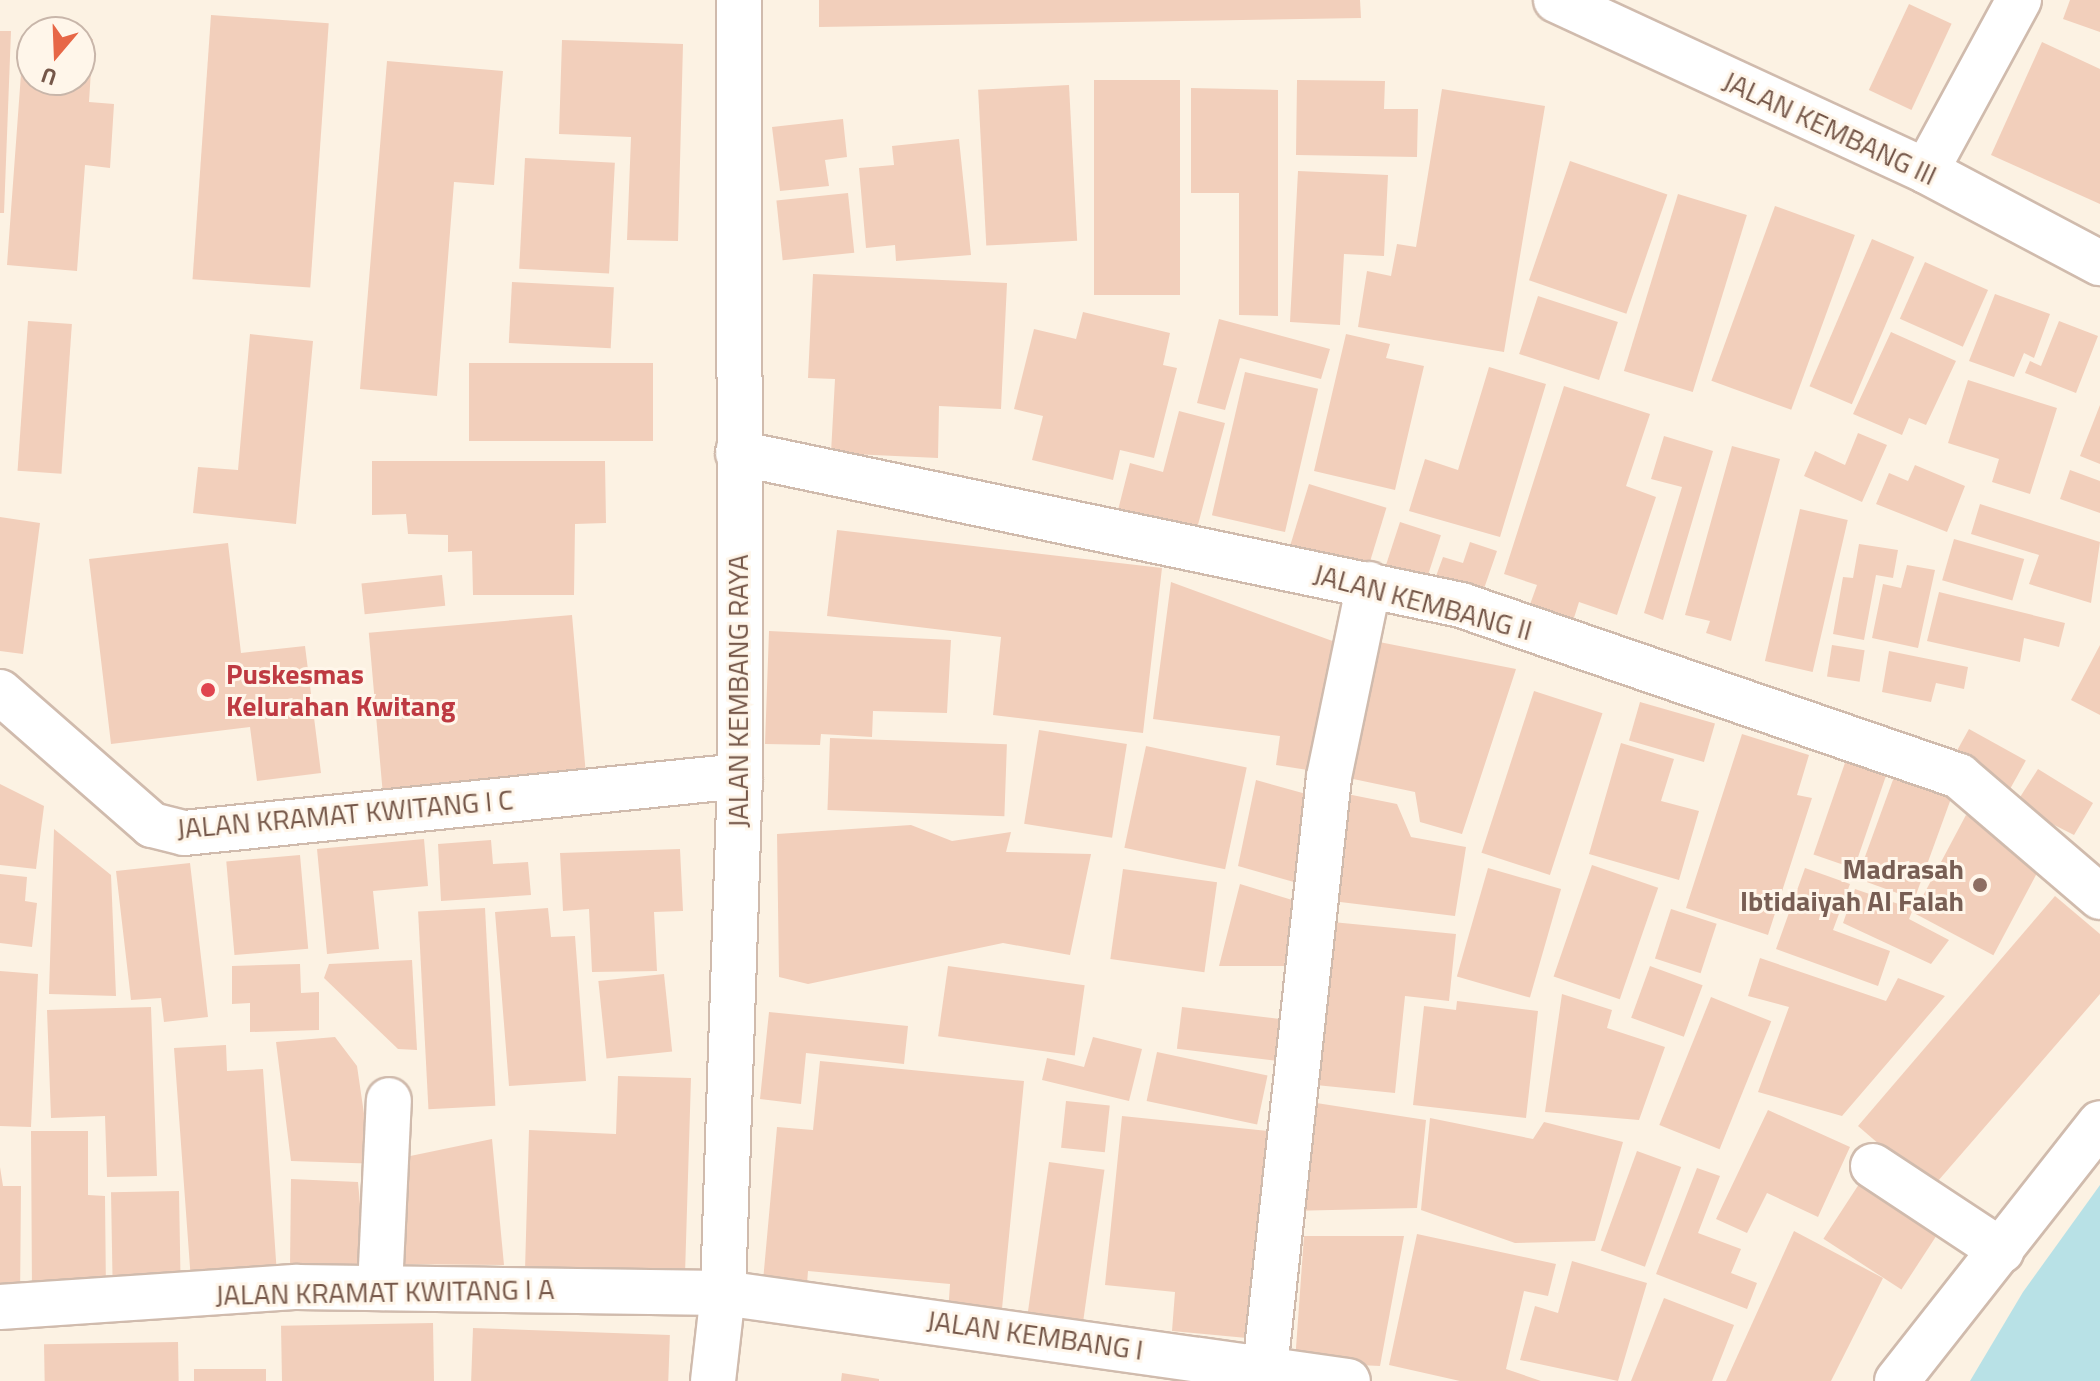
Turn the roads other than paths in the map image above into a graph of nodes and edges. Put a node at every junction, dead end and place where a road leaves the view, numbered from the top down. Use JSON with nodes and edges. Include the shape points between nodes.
{"nodes":[{"id":1,"x":739,"y":0,"type":"edge"},
{"id":2,"x":1556,"y":0,"type":"edge"},
{"id":3,"x":2019,"y":0,"type":"edge"},
{"id":4,"x":1926,"y":171,"type":"junction"},
{"id":5,"x":2100,"y":263,"type":"edge"},
{"id":6,"x":738,"y":453,"type":"junction"},
{"id":7,"x":1369,"y":584,"type":"junction"},
{"id":8,"x":0,"y":692,"type":"edge"},
{"id":9,"x":740,"y":776,"type":"junction"},
{"id":10,"x":2100,"y":897,"type":"edge"},
{"id":11,"x":389,"y":1100,"type":"dead end"},
{"id":12,"x":2100,"y":1123,"type":"edge"},
{"id":13,"x":1873,"y":1166,"type":"dead end"},
{"id":14,"x":2002,"y":1251,"type":"junction"},
{"id":15,"x":380,"y":1288,"type":"junction"},
{"id":16,"x":723,"y":1293,"type":"junction"},
{"id":17,"x":0,"y":1307,"type":"edge"},
{"id":18,"x":1265,"y":1368,"type":"junction"},
{"id":19,"x":713,"y":1381,"type":"edge"},
{"id":20,"x":1348,"y":1381,"type":"edge"},
{"id":21,"x":1897,"y":1381,"type":"edge"}],
"edges":[{"from":1,"to":6,"type":"street","name":"JALAN KEMBANG RAYA"},
{"from":2,"to":4,"type":"street","name":"JALAN KEMBANG III"},
{"from":3,"to":4,"type":"street"},
{"from":4,"to":5,"type":"street","name":"JALAN KEMBANG III"},
{"from":6,"to":7,"type":"street","name":"JALAN KEMBANG II"},
{"from":6,"to":9,"type":"street","name":"JALAN KEMBANG RAYA"},
{"from":7,"to":10,"type":"street","name":"JALAN KEMBANG II","via":[[1461,605],[1959,776]]},
{"from":7,"to":18,"type":"street","via":[[1329,777]]},
{"from":8,"to":9,"type":"street","name":"JALAN KRAMAT KWITANG I C","via":[[152,825],[184,833]]},
{"from":9,"to":16,"type":"street","name":"JALAN KEMBANG RAYA"},
{"from":11,"to":15,"type":"street"},
{"from":12,"to":14,"type":"street"},
{"from":13,"to":14,"type":"street"},
{"from":14,"to":21,"type":"street"},
{"from":15,"to":16,"type":"street","name":"JALAN KRAMAT KWITANG I A"},
{"from":15,"to":17,"type":"street","name":"JALAN KRAMAT KWITANG I A"},
{"from":16,"to":18,"type":"street","name":"JALAN KEMBANG I"},
{"from":16,"to":19,"type":"street","name":"JALAN KEMBANG RAYA"},
{"from":18,"to":20,"type":"street","name":"JALAN KEMBANG I"}]}
